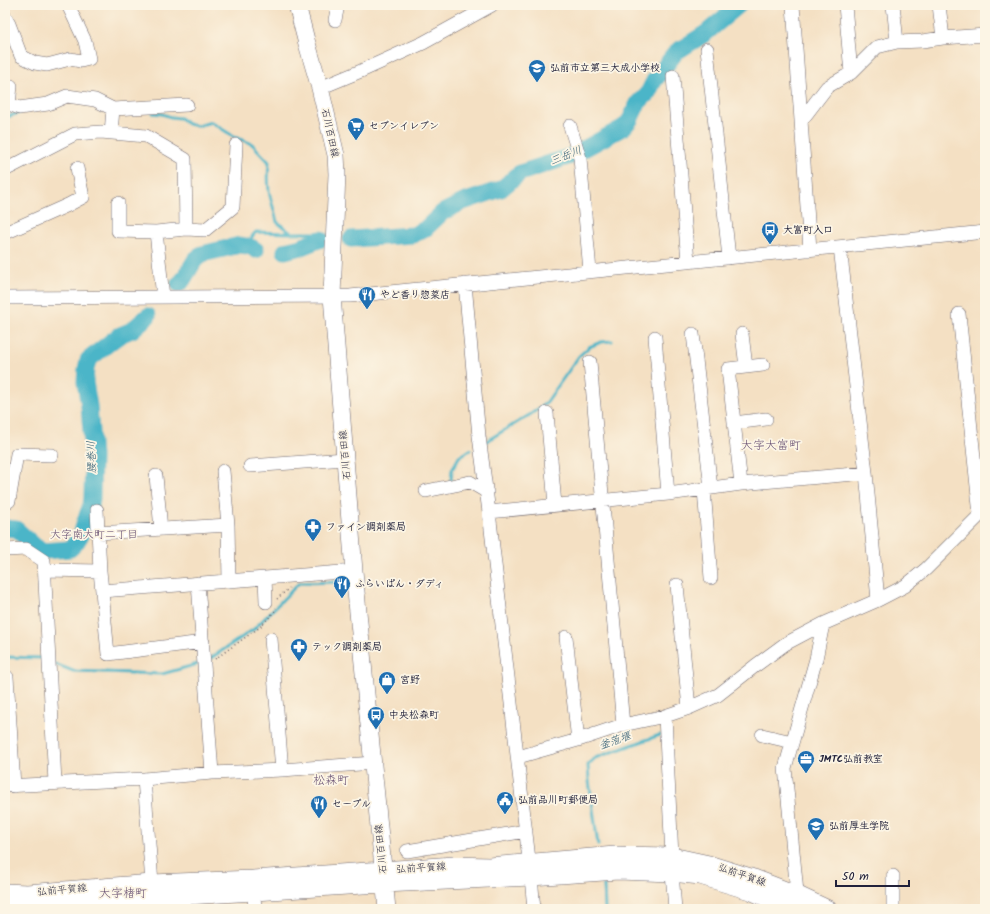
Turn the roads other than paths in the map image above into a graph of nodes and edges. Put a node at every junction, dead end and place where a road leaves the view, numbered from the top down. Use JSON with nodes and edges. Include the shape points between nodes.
{"nodes":[{"id":1,"x":68,"y":5,"type":"edge"},
{"id":2,"x":297,"y":5,"type":"edge"},
{"id":3,"x":338,"y":5,"type":"edge"},
{"id":4,"x":492,"y":5,"type":"edge"},
{"id":5,"x":793,"y":5,"type":"edge"},
{"id":6,"x":845,"y":5,"type":"edge"},
{"id":7,"x":893,"y":5,"type":"edge"},
{"id":8,"x":939,"y":5,"type":"edge"},
{"id":9,"x":5,"y":17,"type":"edge"},
{"id":10,"x":335,"y":20,"type":"dead end"},
{"id":11,"x":985,"y":35,"type":"edge"},
{"id":12,"x":943,"y":38,"type":"junction"},
{"id":13,"x":897,"y":42,"type":"junction"},
{"id":14,"x":707,"y":49,"type":"dead end"},
{"id":15,"x":851,"y":73,"type":"junction"},
{"id":16,"x":673,"y":76,"type":"dead end"},
{"id":17,"x":5,"y":85,"type":"edge"},
{"id":18,"x":320,"y":88,"type":"junction"},
{"id":19,"x":187,"y":105,"type":"dead end"},
{"id":20,"x":113,"y":112,"type":"junction"},
{"id":21,"x":801,"y":120,"type":"junction"},
{"id":22,"x":570,"y":126,"type":"dead end"},
{"id":23,"x":111,"y":133,"type":"junction"},
{"id":24,"x":236,"y":145,"type":"dead end"},
{"id":25,"x":77,"y":168,"type":"dead end"},
{"id":26,"x":5,"y":170,"type":"edge"},
{"id":27,"x":118,"y":202,"type":"dead end"},
{"id":28,"x":186,"y":229,"type":"junction"},
{"id":29,"x":156,"y":232,"type":"junction"},
{"id":30,"x":985,"y":232,"type":"edge"},
{"id":31,"x":5,"y":233,"type":"edge"},
{"id":32,"x":840,"y":247,"type":"junction"},
{"id":33,"x":810,"y":250,"type":"junction"},
{"id":34,"x":730,"y":258,"type":"junction"},
{"id":35,"x":688,"y":262,"type":"junction"},
{"id":36,"x":590,"y":271,"type":"junction"},
{"id":37,"x":465,"y":284,"type":"junction"},
{"id":38,"x":332,"y":296,"type":"junction"},
{"id":39,"x":163,"y":297,"type":"junction"},
{"id":40,"x":5,"y":298,"type":"edge"},
{"id":41,"x":959,"y":314,"type":"dead end"},
{"id":42,"x":693,"y":334,"type":"dead end"},
{"id":43,"x":742,"y":334,"type":"dead end"},
{"id":44,"x":655,"y":337,"type":"dead end"},
{"id":45,"x":590,"y":362,"type":"dead end"},
{"id":46,"x":763,"y":365,"type":"dead end"},
{"id":47,"x":746,"y":367,"type":"junction"},
{"id":48,"x":547,"y":413,"type":"dead end"},
{"id":49,"x":766,"y":419,"type":"dead end"},
{"id":50,"x":734,"y":423,"type":"junction"},
{"id":51,"x":52,"y":454,"type":"dead end"},
{"id":52,"x":345,"y":459,"type":"junction"},
{"id":53,"x":250,"y":466,"type":"dead end"},
{"id":54,"x":223,"y":471,"type":"dead end"},
{"id":55,"x":866,"y":473,"type":"junction"},
{"id":56,"x":156,"y":476,"type":"dead end"},
{"id":57,"x":741,"y":484,"type":"junction"},
{"id":58,"x":707,"y":488,"type":"junction"},
{"id":59,"x":487,"y":492,"type":"junction"},
{"id":60,"x":434,"y":493,"type":"dead end"},
{"id":61,"x":668,"y":494,"type":"junction"},
{"id":62,"x":5,"y":500,"type":"edge"},
{"id":63,"x":603,"y":500,"type":"junction"},
{"id":64,"x":555,"y":505,"type":"junction"},
{"id":65,"x":97,"y":510,"type":"dead end"},
{"id":66,"x":489,"y":512,"type":"junction"},
{"id":67,"x":983,"y":513,"type":"edge"},
{"id":68,"x":228,"y":526,"type":"junction"},
{"id":69,"x":161,"y":529,"type":"junction"},
{"id":70,"x":98,"y":533,"type":"junction"},
{"id":71,"x":5,"y":550,"type":"edge"},
{"id":72,"x":45,"y":570,"type":"junction"},
{"id":73,"x":100,"y":571,"type":"junction"},
{"id":74,"x":354,"y":572,"type":"junction"},
{"id":75,"x":265,"y":578,"type":"junction"},
{"id":76,"x":711,"y":578,"type":"dead end"},
{"id":77,"x":229,"y":581,"type":"junction"},
{"id":78,"x":198,"y":583,"type":"junction"},
{"id":79,"x":677,"y":585,"type":"dead end"},
{"id":80,"x":102,"y":591,"type":"junction"},
{"id":81,"x":878,"y":600,"type":"junction"},
{"id":82,"x":271,"y":606,"type":"road end"},
{"id":83,"x":823,"y":624,"type":"junction"},
{"id":84,"x":566,"y":637,"type":"dead end"},
{"id":85,"x":271,"y":639,"type":"dead end"},
{"id":86,"x":203,"y":642,"type":"junction"},
{"id":87,"x":7,"y":677,"type":"dead end"},
{"id":88,"x":689,"y":708,"type":"junction"},
{"id":89,"x":665,"y":716,"type":"junction"},
{"id":90,"x":623,"y":725,"type":"junction"},
{"id":91,"x":762,"y":735,"type":"dead end"},
{"id":92,"x":578,"y":740,"type":"junction"},
{"id":93,"x":792,"y":742,"type":"junction"},
{"id":94,"x":518,"y":757,"type":"junction"},
{"id":95,"x":373,"y":763,"type":"junction"},
{"id":96,"x":282,"y":770,"type":"junction"},
{"id":97,"x":212,"y":773,"type":"junction"},
{"id":98,"x":144,"y":779,"type":"junction"},
{"id":99,"x":55,"y":783,"type":"junction"},
{"id":100,"x":9,"y":786,"type":"edge"},
{"id":101,"x":526,"y":831,"type":"junction"},
{"id":102,"x":408,"y":851,"type":"dead end"},
{"id":103,"x":672,"y":856,"type":"junction"},
{"id":104,"x":530,"y":869,"type":"junction"},
{"id":105,"x":672,"y":873,"type":"junction"},
{"id":106,"x":894,"y":876,"type":"dead end"},
{"id":107,"x":384,"y":877,"type":"junction"},
{"id":108,"x":5,"y":892,"type":"edge"},
{"id":109,"x":254,"y":893,"type":"edge"},
{"id":110,"x":153,"y":897,"type":"edge"},
{"id":111,"x":796,"y":904,"type":"edge"},
{"id":112,"x":5,"y":907,"type":"edge"},
{"id":113,"x":387,"y":909,"type":"edge"},
{"id":114,"x":534,"y":909,"type":"edge"},
{"id":115,"x":675,"y":909,"type":"edge"},
{"id":116,"x":828,"y":909,"type":"edge"},
{"id":117,"x":893,"y":909,"type":"edge"}],
"edges":[{"from":1,"to":9,"type":"street","via":[[85,41],[89,59],[70,59],[47,65],[35,63],[22,56]]},
{"from":2,"to":18,"type":"main road","name":"石川百田線"},
{"from":3,"to":10,"type":"street"},
{"from":4,"to":18,"type":"street","via":[[423,43]]},
{"from":5,"to":21,"type":"street"},
{"from":6,"to":15,"type":"street"},
{"from":7,"to":13,"type":"street"},
{"from":8,"to":12,"type":"street"},
{"from":11,"to":12,"type":"street"},
{"from":12,"to":13,"type":"street"},
{"from":13,"to":15,"type":"street","via":[[877,47]]},
{"from":14,"to":34,"type":"street"},
{"from":15,"to":21,"type":"street","via":[[827,88]]},
{"from":16,"to":35,"type":"street"},
{"from":17,"to":20,"type":"street","via":[[11,86],[9,104],[19,108],[48,104],[67,96],[95,100]]},
{"from":18,"to":38,"type":"main road","name":"石川百田線","via":[[336,155]]},
{"from":19,"to":20,"type":"street"},
{"from":20,"to":23,"type":"street"},
{"from":21,"to":33,"type":"street"},
{"from":22,"to":36,"type":"street","via":[[578,153]]},
{"from":23,"to":26,"type":"street","via":[[75,134]]},
{"from":23,"to":28,"type":"street","via":[[146,136],[185,159]]},
{"from":24,"to":28,"type":"street","via":[[234,207],[205,230]]},
{"from":25,"to":31,"type":"street","via":[[83,197]]},
{"from":27,"to":29,"type":"street","via":[[118,231]]},
{"from":28,"to":29,"type":"street"},
{"from":29,"to":39,"type":"street"},
{"from":30,"to":32,"type":"street"},
{"from":32,"to":33,"type":"street"},
{"from":32,"to":55,"type":"street"},
{"from":33,"to":34,"type":"street"},
{"from":34,"to":35,"type":"street"},
{"from":35,"to":36,"type":"street"},
{"from":36,"to":37,"type":"street"},
{"from":37,"to":38,"type":"street"},
{"from":37,"to":59,"type":"street","via":[[479,436]]},
{"from":38,"to":39,"type":"street"},
{"from":38,"to":52,"type":"main road","name":"石川百田線"},
{"from":39,"to":40,"type":"street"},
{"from":41,"to":67,"type":"street"},
{"from":42,"to":58,"type":"street"},
{"from":43,"to":47,"type":"street"},
{"from":44,"to":61,"type":"street"},
{"from":45,"to":63,"type":"street"},
{"from":46,"to":47,"type":"street"},
{"from":47,"to":50,"type":"street","via":[[728,370]]},
{"from":48,"to":64,"type":"street"},
{"from":49,"to":50,"type":"street"},
{"from":50,"to":57,"type":"street"},
{"from":51,"to":62,"type":"street","via":[[17,454],[9,501]]},
{"from":52,"to":53,"type":"street"},
{"from":52,"to":74,"type":"main road","name":"石川百田線"},
{"from":54,"to":68,"type":"street"},
{"from":55,"to":57,"type":"street"},
{"from":55,"to":81,"type":"street"},
{"from":56,"to":69,"type":"street"},
{"from":57,"to":58,"type":"street"},
{"from":58,"to":61,"type":"street"},
{"from":58,"to":76,"type":"street"},
{"from":59,"to":60,"type":"street","via":[[470,482]]},
{"from":59,"to":66,"type":"street"},
{"from":61,"to":63,"type":"street"},
{"from":63,"to":64,"type":"street"},
{"from":63,"to":90,"type":"street"},
{"from":64,"to":66,"type":"street"},
{"from":65,"to":70,"type":"street"},
{"from":66,"to":94,"type":"street"},
{"from":67,"to":81,"type":"street","via":[[926,569],[905,586]]},
{"from":68,"to":69,"type":"street"},
{"from":68,"to":77,"type":"street"},
{"from":69,"to":70,"type":"street"},
{"from":70,"to":73,"type":"street"},
{"from":71,"to":72,"type":"street","via":[[26,549],[44,561]]},
{"from":72,"to":73,"type":"street"},
{"from":72,"to":99,"type":"street"},
{"from":73,"to":80,"type":"street"},
{"from":74,"to":75,"type":"street"},
{"from":74,"to":95,"type":"main road","name":"石川百田線"},
{"from":75,"to":77,"type":"street"},
{"from":75,"to":82,"type":"street"},
{"from":77,"to":78,"type":"street"},
{"from":78,"to":80,"type":"street"},
{"from":78,"to":86,"type":"street"},
{"from":79,"to":88,"type":"street"},
{"from":80,"to":86,"type":"street","via":[[108,654]]},
{"from":81,"to":83,"type":"street"},
{"from":83,"to":88,"type":"street","via":[[785,644],[718,695]]},
{"from":83,"to":93,"type":"street","via":[[816,659]]},
{"from":84,"to":92,"type":"street"},
{"from":85,"to":96,"type":"street"},
{"from":86,"to":97,"type":"street"},
{"from":87,"to":100,"type":"street"},
{"from":88,"to":89,"type":"street"},
{"from":89,"to":90,"type":"street"},
{"from":89,"to":103,"type":"street"},
{"from":90,"to":92,"type":"street"},
{"from":91,"to":93,"type":"street"},
{"from":92,"to":94,"type":"street"},
{"from":93,"to":111,"type":"street","via":[[785,768]]},
{"from":94,"to":101,"type":"street"},
{"from":95,"to":96,"type":"street"},
{"from":95,"to":107,"type":"main road","name":"石川百田線"},
{"from":96,"to":97,"type":"street"},
{"from":97,"to":98,"type":"street"},
{"from":98,"to":99,"type":"street"},
{"from":98,"to":110,"type":"street"},
{"from":99,"to":100,"type":"street"},
{"from":101,"to":102,"type":"street"},
{"from":101,"to":104,"type":"street"},
{"from":103,"to":104,"type":"main road","name":"弘前平賀線","via":[[615,856]]},
{"from":103,"to":111,"type":"main road","name":"弘前平賀線","via":[[754,878]]},
{"from":104,"to":105,"type":"main road","name":"弘前平賀線"},
{"from":104,"to":107,"type":"main road","name":"弘前平賀線"},
{"from":104,"to":114,"type":"street"},
{"from":105,"to":111,"type":"main road","name":"弘前平賀線","via":[[700,876]]},
{"from":105,"to":115,"type":"street"},
{"from":106,"to":117,"type":"street"},
{"from":107,"to":109,"type":"main road","name":"弘前平賀線"},
{"from":107,"to":113,"type":"main road","name":"石川百田線"},
{"from":108,"to":110,"type":"main road","name":"弘前平賀線"},
{"from":109,"to":110,"type":"main road","name":"弘前平賀線"},
{"from":110,"to":112,"type":"main road","name":"弘前平賀線"},
{"from":111,"to":116,"type":"main road","name":"弘前平賀線"}]}
